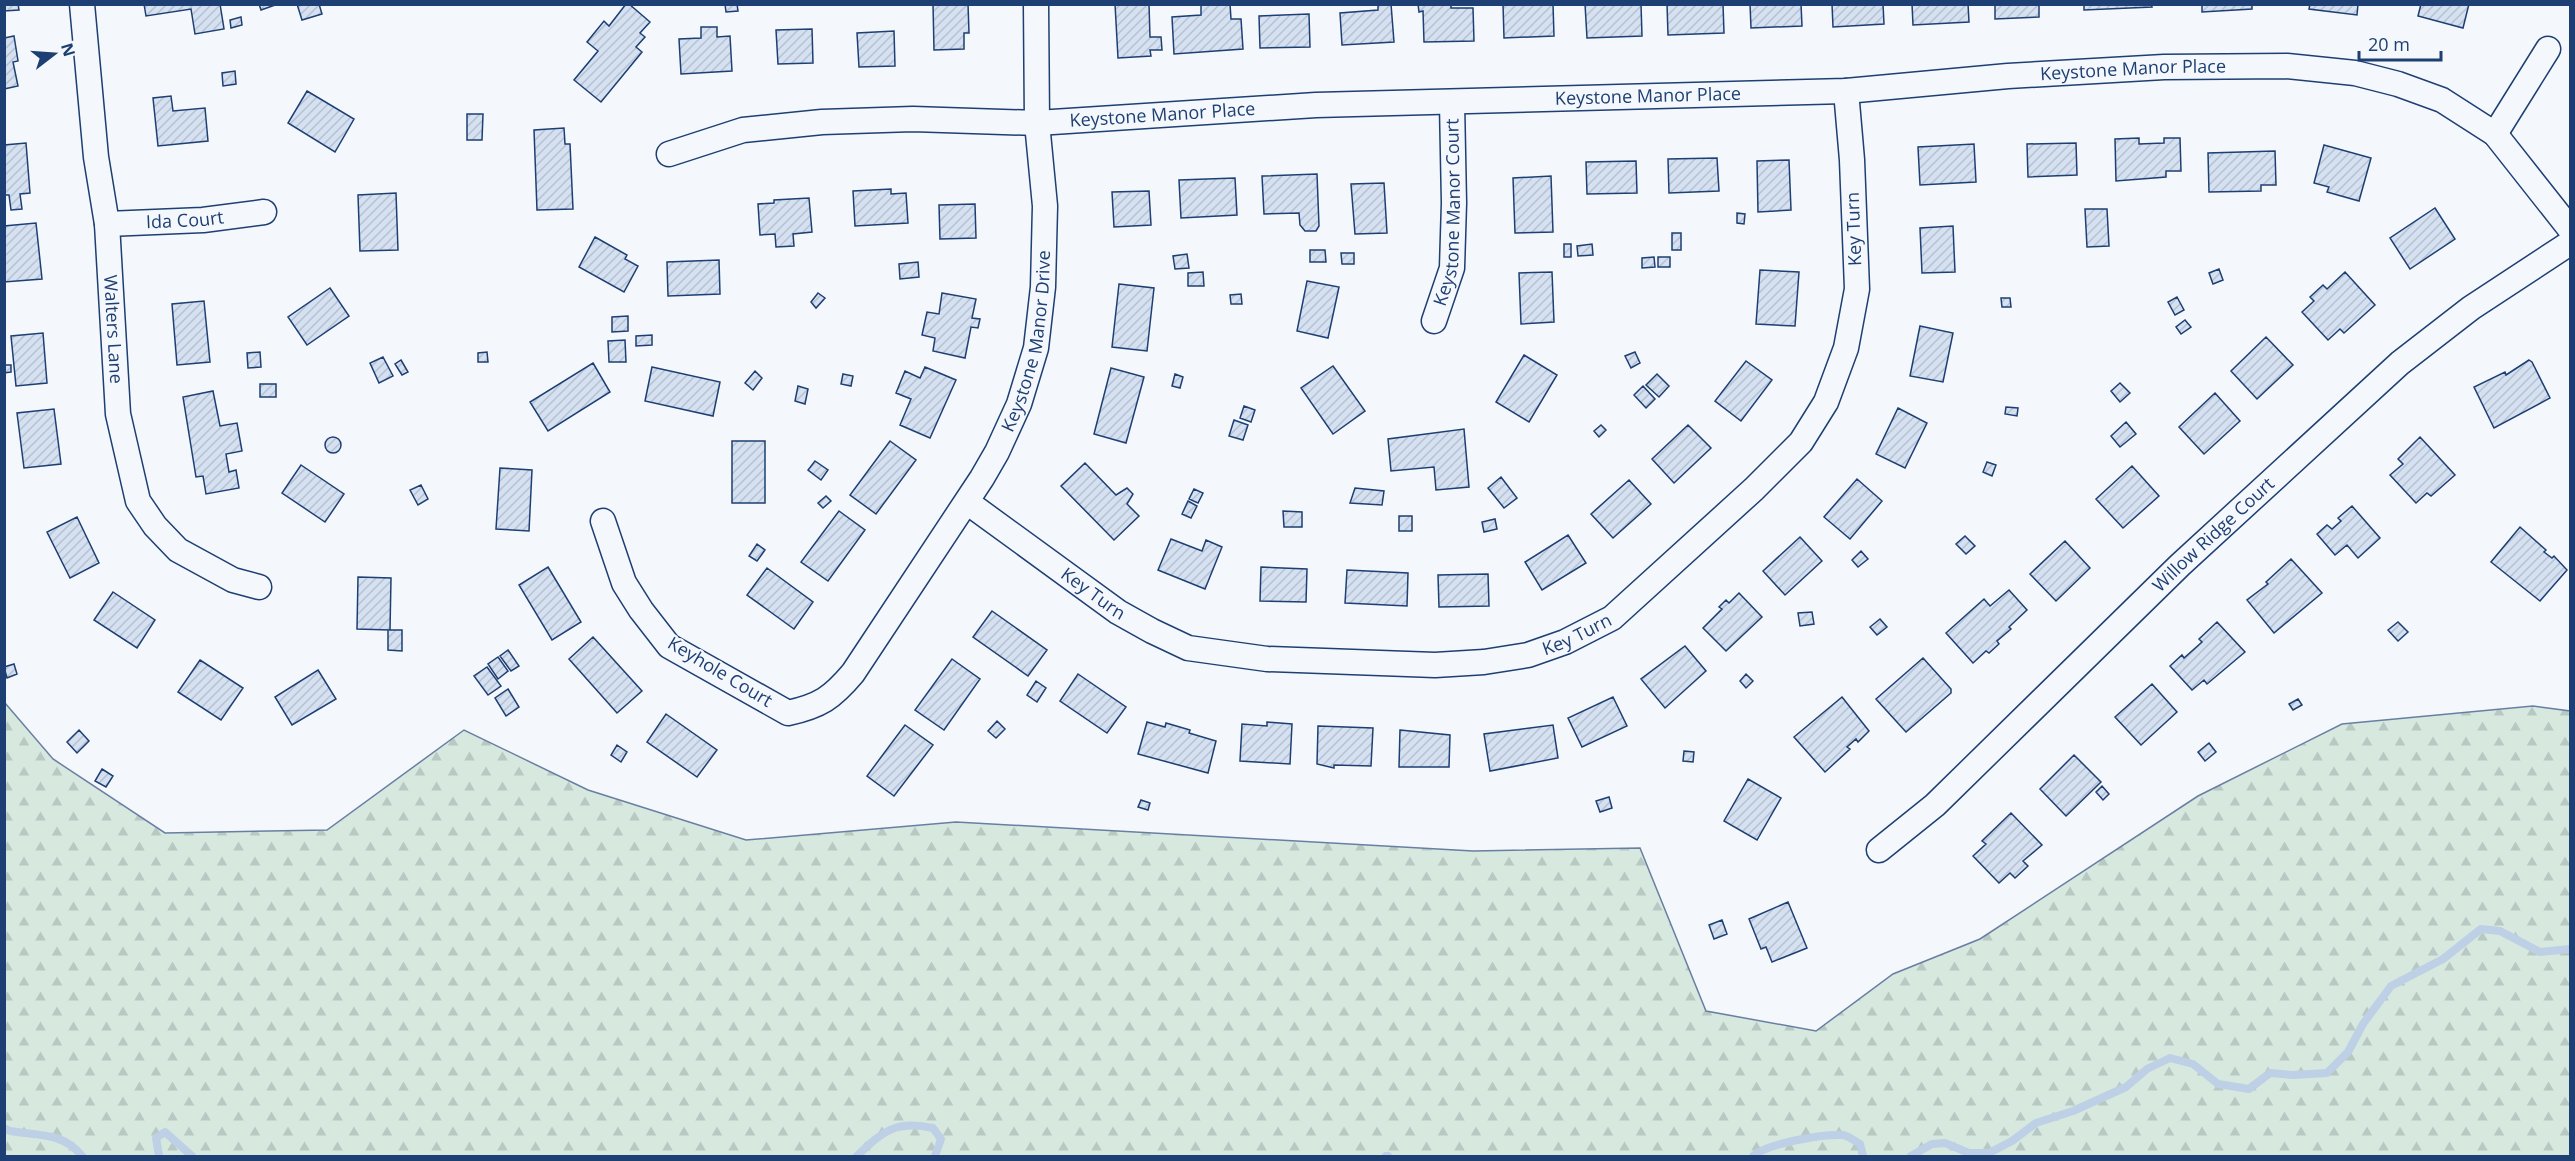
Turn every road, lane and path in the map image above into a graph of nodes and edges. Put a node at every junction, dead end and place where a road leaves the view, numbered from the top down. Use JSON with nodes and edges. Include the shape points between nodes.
{"nodes":[{"id":1,"x":82,"y":4,"type":"edge"},
{"id":2,"x":1036,"y":4,"type":"edge"},
{"id":3,"x":2548,"y":49,"type":"dead end"},
{"id":4,"x":1846,"y":91,"type":"junction"},
{"id":5,"x":1452,"y":103,"type":"junction"},
{"id":6,"x":1037,"y":123,"type":"junction"},
{"id":7,"x":2495,"y":134,"type":"junction"},
{"id":8,"x":669,"y":153,"type":"dead end"},
{"id":9,"x":264,"y":212,"type":"dead end"},
{"id":10,"x":106,"y":224,"type":"junction"},
{"id":11,"x":2571,"y":229,"type":"edge"},
{"id":12,"x":2571,"y":243,"type":"edge"},
{"id":13,"x":1434,"y":321,"type":"dead end"},
{"id":14,"x":967,"y":502,"type":"junction"},
{"id":15,"x":603,"y":521,"type":"dead end"},
{"id":16,"x":259,"y":587,"type":"dead end"},
{"id":17,"x":876,"y":639,"type":"joint"},
{"id":18,"x":1879,"y":850,"type":"dead end"}],
"edges":[{"from":1,"to":10,"type":"street","name":"Walters Lane"},
{"from":2,"to":6,"type":"street","name":"Keystone Manor Drive"},
{"from":3,"to":7,"type":"street"},
{"from":4,"to":5,"type":"street","name":"Keystone Manor Place"},
{"from":4,"to":7,"type":"street","name":"Keystone Manor Place","via":[[2020,75],[2287,66],[2355,73],[2398,84],[2442,100]]},
{"from":4,"to":14,"type":"street","name":"Key Turn","via":[[1857,289],[1846,348],[1826,402],[1801,442],[1754,489],[1612,618],[1566,642],[1517,657],[1435,665],[1267,659],[1188,648],[1118,612]]},
{"from":5,"to":6,"type":"street","name":"Keystone Manor Place","via":[[1316,105]]},
{"from":5,"to":13,"type":"street","name":"Keystone Manor Court","via":[[1452,268]]},
{"from":6,"to":8,"type":"street","name":"Keystone Manor Place","via":[[913,119],[791,124],[743,130]]},
{"from":6,"to":14,"type":"street","name":"Keystone Manor Drive","via":[[1046,206],[1036,348],[1019,404],[997,452]]},
{"from":7,"to":11,"type":"street","name":"Keystone Manor Place"},
{"from":9,"to":10,"type":"street","name":"Ida Court","via":[[203,220]]},
{"from":10,"to":16,"type":"street","name":"Walters Lane","via":[[118,414],[138,501],[178,550],[233,580]]},
{"from":12,"to":18,"type":"street","name":"Willow Ridge Court","via":[[2471,308],[2400,363],[2180,565],[1935,805]]},
{"from":14,"to":17,"type":"street","name":"Keystone Manor Drive"},
{"from":15,"to":17,"type":"street","name":"Keyhole Court","via":[[624,583],[669,646],[788,713],[824,702],[837,692]]}]}
